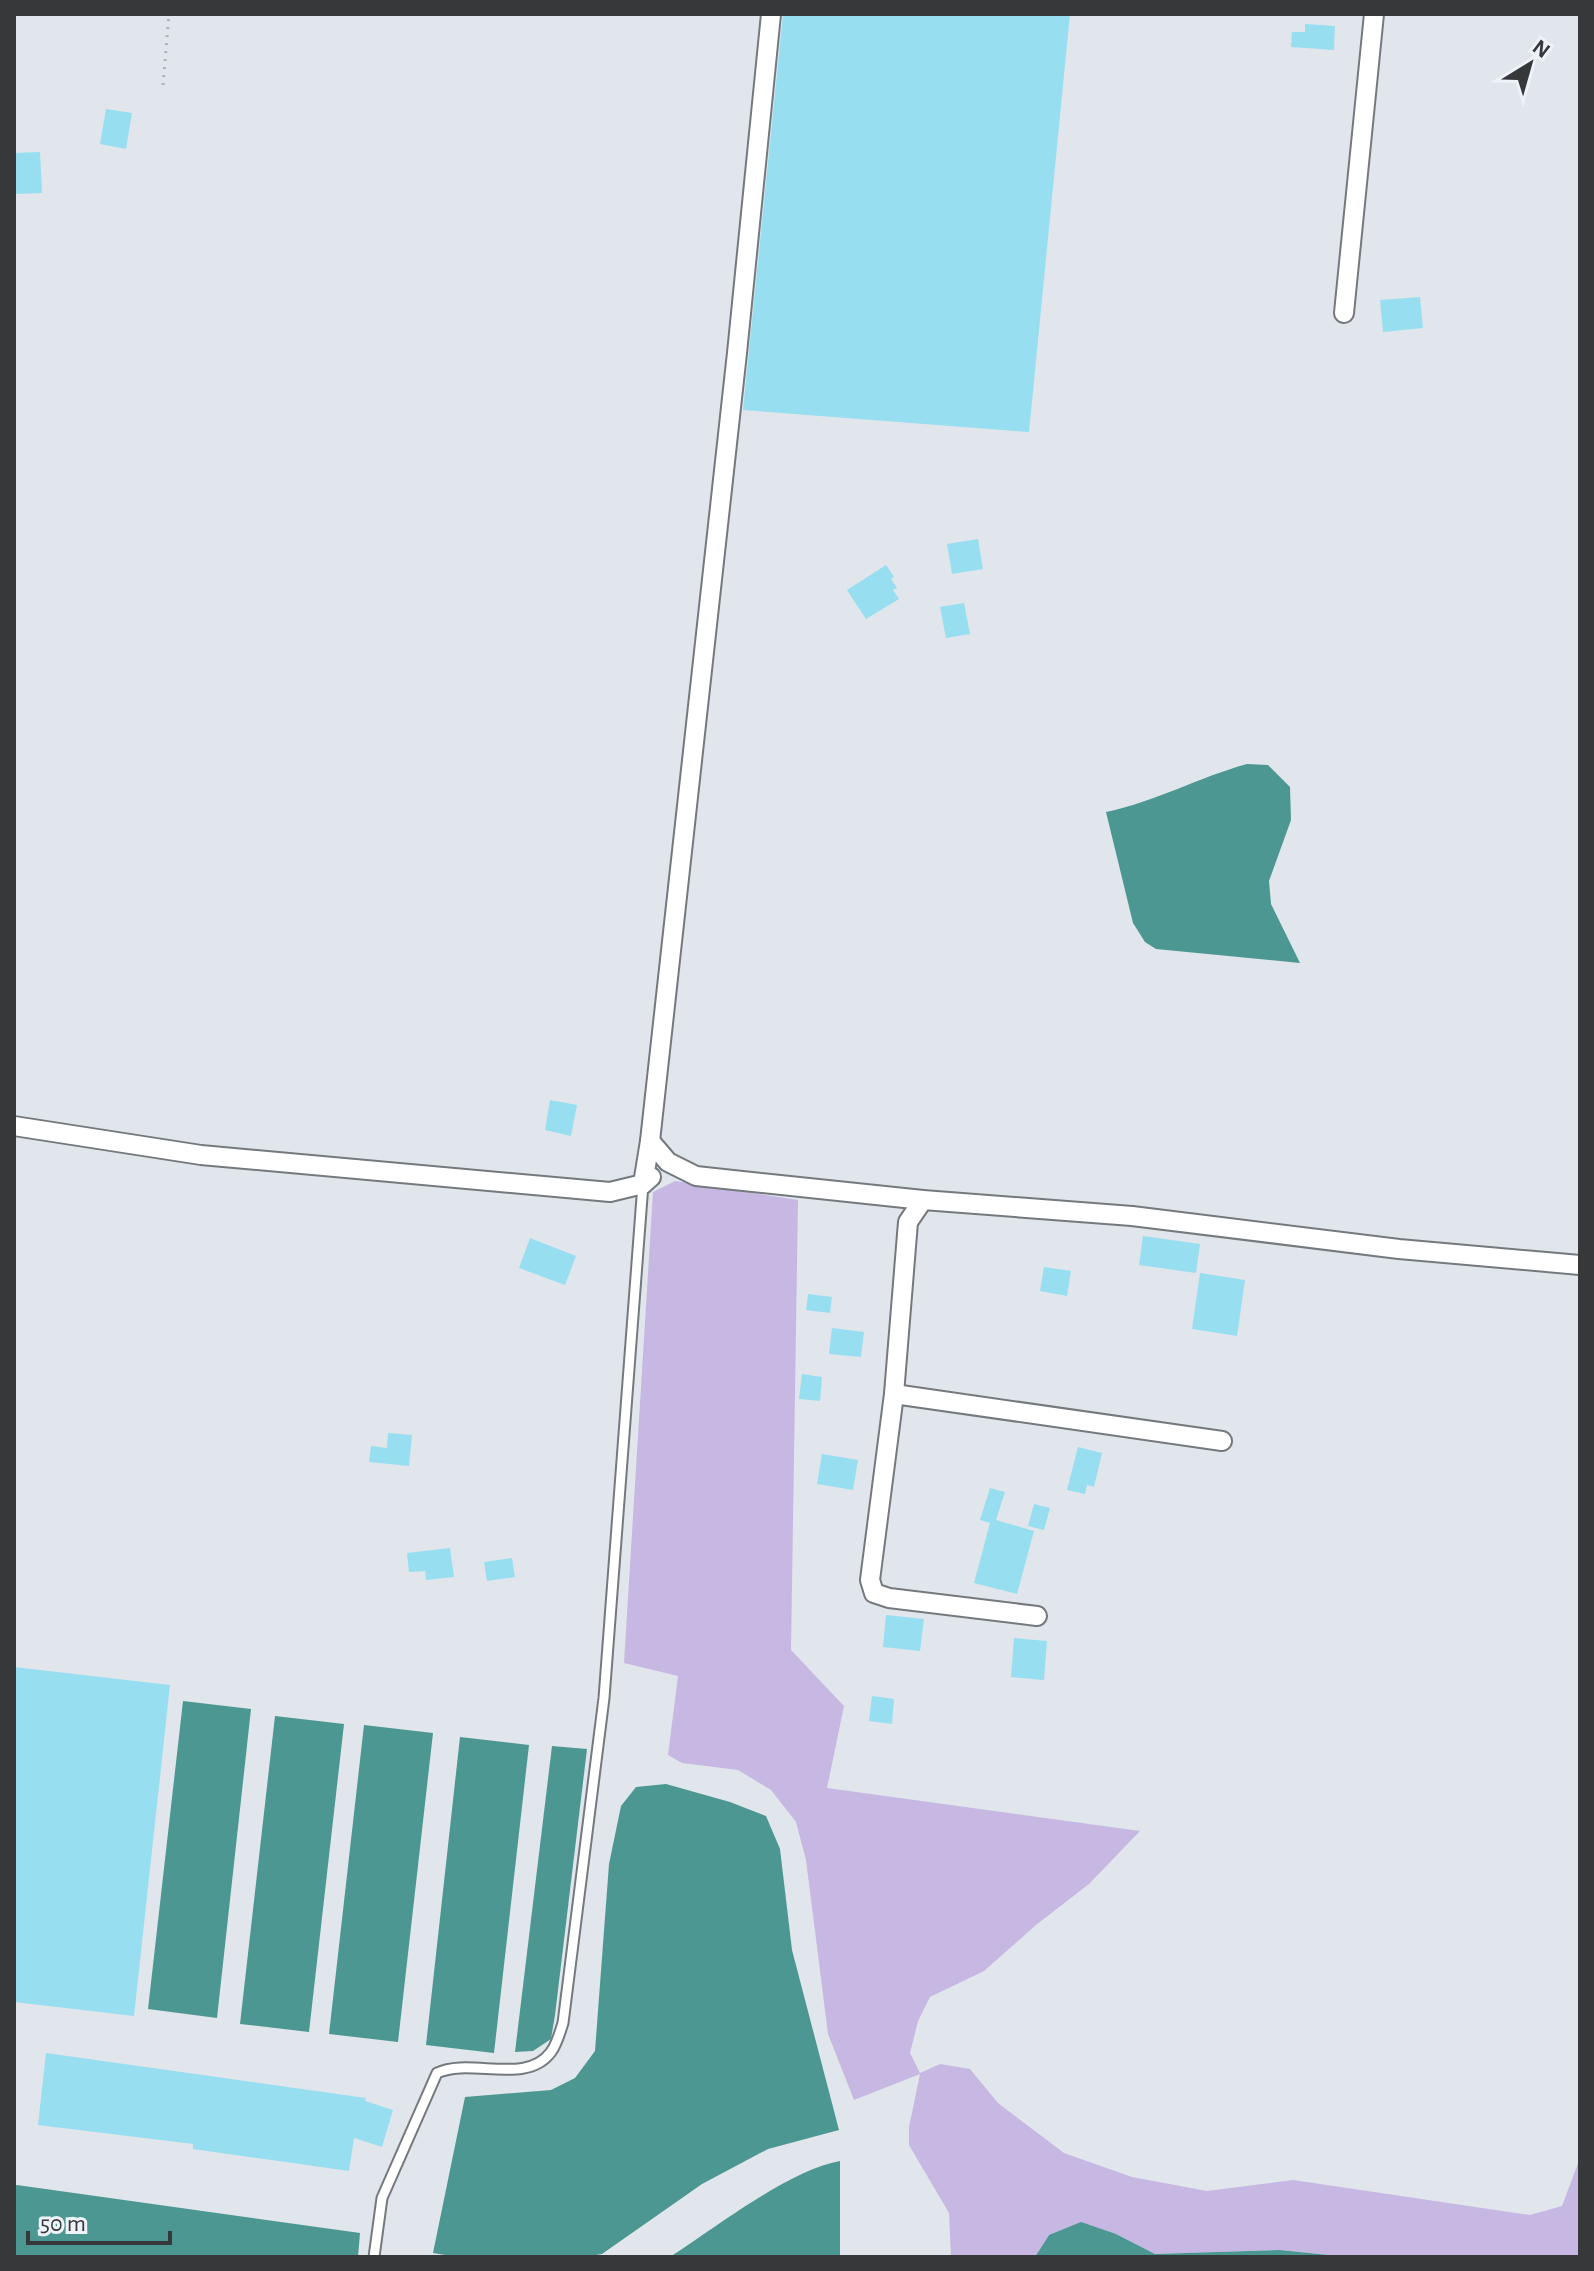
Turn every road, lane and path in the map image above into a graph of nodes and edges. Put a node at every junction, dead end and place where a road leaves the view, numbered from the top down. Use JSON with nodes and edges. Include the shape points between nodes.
{"nodes":[{"id":1,"x":169,"y":14,"type":"edge"},
{"id":2,"x":771,"y":14,"type":"edge"},
{"id":3,"x":1374,"y":14,"type":"edge"},
{"id":4,"x":163,"y":85,"type":"dead end"},
{"id":5,"x":1344,"y":313,"type":"dead end"},
{"id":6,"x":14,"y":1126,"type":"edge"},
{"id":7,"x":650,"y":1141,"type":"junction"},
{"id":8,"x":668,"y":1162,"type":"junction"},
{"id":9,"x":643,"y":1184,"type":"junction"},
{"id":10,"x":883,"y":1196,"type":"junction"},
{"id":11,"x":923,"y":1200,"type":"junction"},
{"id":12,"x":908,"y":1222,"type":"junction"},
{"id":13,"x":1580,"y":1265,"type":"edge"},
{"id":14,"x":894,"y":1394,"type":"junction"},
{"id":15,"x":1222,"y":1441,"type":"dead end"},
{"id":16,"x":1037,"y":1616,"type":"dead end"},
{"id":17,"x":374,"y":2257,"type":"edge"}],
"edges":[{"from":1,"to":4,"type":"path"},
{"from":2,"to":7,"type":"street"},
{"from":3,"to":5,"type":"street"},
{"from":6,"to":9,"type":"street","via":[[201,1155],[610,1192]]},
{"from":7,"to":8,"type":"street"},
{"from":7,"to":9,"type":"street"},
{"from":8,"to":9,"type":"street"},
{"from":8,"to":10,"type":"street","via":[[696,1176]]},
{"from":9,"to":17,"type":"lane","via":[[604,1698],[563,2023],[552,2051],[538,2064],[513,2069],[451,2067],[437,2073],[382,2198]]},
{"from":10,"to":11,"type":"street"},
{"from":10,"to":12,"type":"street"},
{"from":11,"to":12,"type":"street"},
{"from":11,"to":13,"type":"street","via":[[1132,1216]]},
{"from":12,"to":14,"type":"street"},
{"from":14,"to":15,"type":"street"},
{"from":14,"to":16,"type":"street","via":[[871,1563],[874,1593]]}]}
